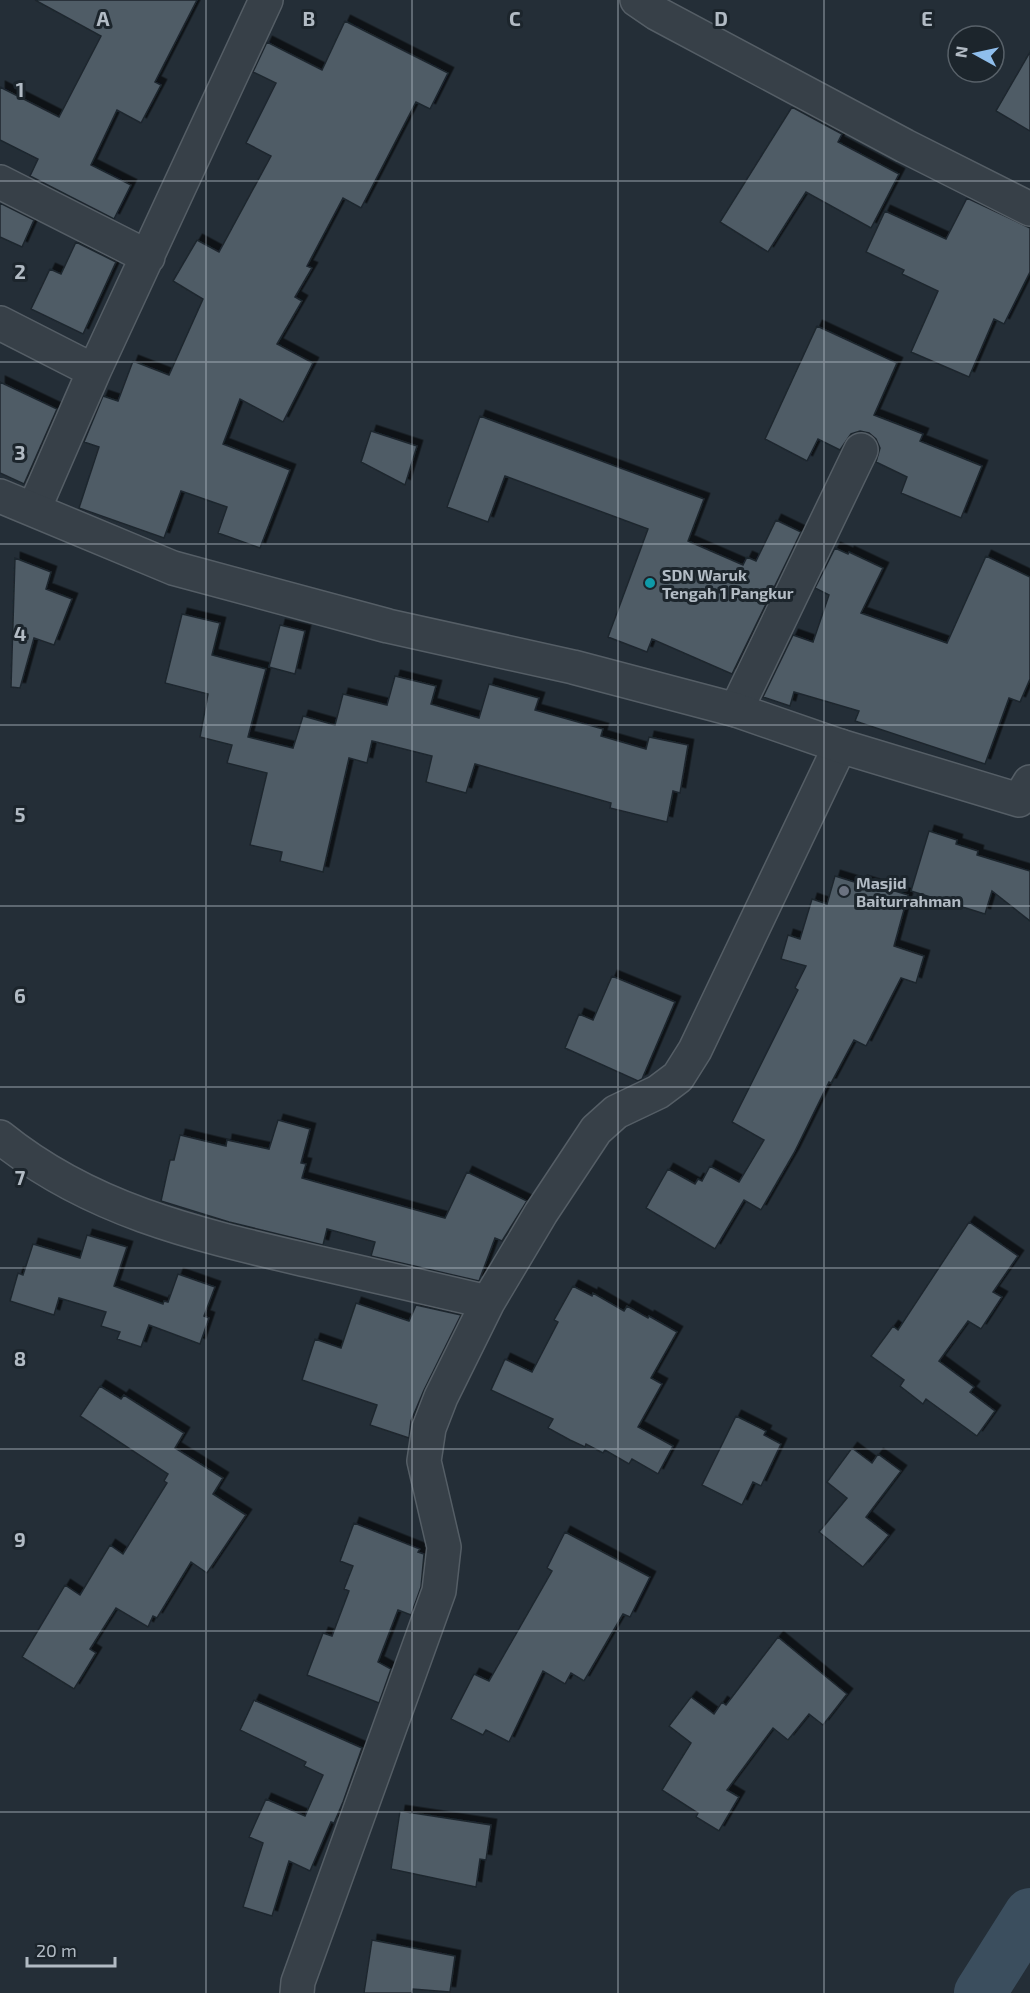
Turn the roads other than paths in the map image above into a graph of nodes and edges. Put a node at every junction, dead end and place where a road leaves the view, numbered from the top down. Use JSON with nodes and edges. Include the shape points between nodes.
{"nodes":[{"id":1,"x":266,"y":0,"type":"edge"},
{"id":2,"x":637,"y":0,"type":"edge"},
{"id":3,"x":0,"y":182,"type":"edge"},
{"id":4,"x":1030,"y":209,"type":"edge"},
{"id":5,"x":148,"y":257,"type":"junction"},
{"id":6,"x":0,"y":323,"type":"edge"},
{"id":7,"x":94,"y":371,"type":"junction"},
{"id":8,"x":861,"y":450,"type":"dead end"},
{"id":9,"x":0,"y":496,"type":"edge"},
{"id":10,"x":34,"y":509,"type":"junction"},
{"id":11,"x":736,"y":710,"type":"junction"},
{"id":12,"x":840,"y":746,"type":"junction"},
{"id":13,"x":1026,"y":794,"type":"edge"},
{"id":14,"x":0,"y":1137,"type":"edge"},
{"id":15,"x":488,"y":1302,"type":"junction"},
{"id":16,"x":297,"y":1993,"type":"edge"}],
"edges":[{"from":1,"to":5,"type":"street"},
{"from":2,"to":4,"type":"street","via":[[905,146]]},
{"from":3,"to":5,"type":"street"},
{"from":5,"to":7,"type":"street"},
{"from":6,"to":7,"type":"street"},
{"from":7,"to":10,"type":"street"},
{"from":8,"to":11,"type":"street"},
{"from":9,"to":10,"type":"street"},
{"from":10,"to":11,"type":"street","via":[[173,568],[388,626],[573,667]]},
{"from":11,"to":12,"type":"street"},
{"from":12,"to":13,"type":"street"},
{"from":12,"to":15,"type":"street","via":[[695,1050],[678,1077],[658,1092],[616,1112],[596,1130]]},
{"from":14,"to":15,"type":"street","via":[[64,1181],[118,1208],[195,1233]]},
{"from":15,"to":16,"type":"street","via":[[429,1428],[424,1461],[444,1547],[439,1591]]}]}
